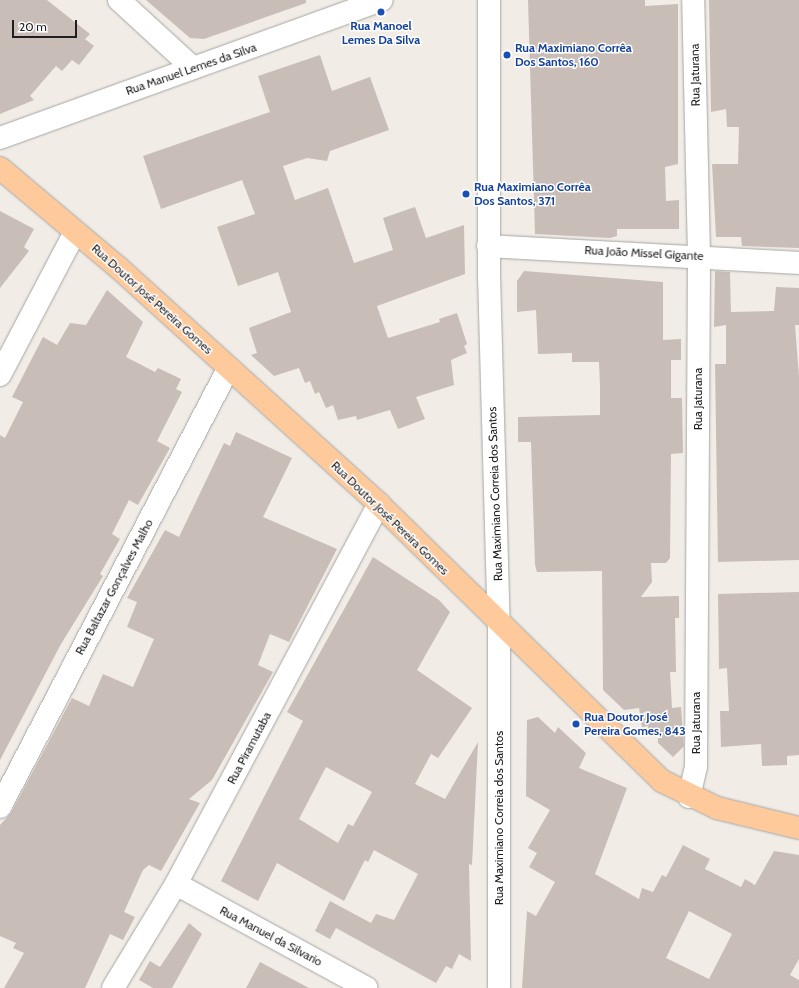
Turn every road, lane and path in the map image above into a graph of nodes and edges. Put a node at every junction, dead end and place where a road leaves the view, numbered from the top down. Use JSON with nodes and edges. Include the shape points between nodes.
{"nodes":[{"id":1,"x":119,"y":0,"type":"edge"},
{"id":2,"x":382,"y":0,"type":"edge"},
{"id":3,"x":489,"y":0,"type":"edge"},
{"id":4,"x":693,"y":0,"type":"edge"},
{"id":5,"x":193,"y":68,"type":"junction"},
{"id":6,"x":0,"y":138,"type":"edge"},
{"id":7,"x":0,"y":168,"type":"edge"},
{"id":8,"x":75,"y":232,"type":"junction"},
{"id":9,"x":488,"y":246,"type":"junction"},
{"id":10,"x":699,"y":256,"type":"junction"},
{"id":11,"x":799,"y":263,"type":"edge"},
{"id":12,"x":229,"y":368,"type":"junction"},
{"id":13,"x":0,"y":375,"type":"edge"},
{"id":14,"x":379,"y":504,"type":"junction"},
{"id":15,"x":499,"y":624,"type":"junction"},
{"id":16,"x":689,"y":797,"type":"junction"},
{"id":17,"x":0,"y":807,"type":"edge"},
{"id":18,"x":799,"y":828,"type":"edge"},
{"id":19,"x":176,"y":884,"type":"junction"},
{"id":20,"x":113,"y":988,"type":"edge"},
{"id":21,"x":367,"y":988,"type":"edge"},
{"id":22,"x":499,"y":988,"type":"edge"}],
"edges":[{"from":1,"to":5,"type":"street"},
{"from":2,"to":5,"type":"street","name":"Rua Manuel Lemes da Silva"},
{"from":3,"to":9,"type":"street","name":"Rua Maximiano Correia dos Santos"},
{"from":4,"to":10,"type":"street","name":"Rua Jaturana"},
{"from":5,"to":6,"type":"street","name":"Rua Manuel Lemes da Silva"},
{"from":7,"to":8,"type":"main road","name":"Rua Doutor José Pereira Gomes"},
{"from":8,"to":12,"type":"main road","name":"Rua Doutor José Pereira Gomes"},
{"from":8,"to":13,"type":"street"},
{"from":9,"to":10,"type":"street","name":"Rua João Missel Gigante"},
{"from":9,"to":15,"type":"street","name":"Rua Maximiano Correia dos Santos"},
{"from":10,"to":11,"type":"street","name":"Rua João Missel Gigante"},
{"from":10,"to":16,"type":"street","name":"Rua Jaturana","via":[[696,766]]},
{"from":12,"to":14,"type":"main road","name":"Rua Doutor José Pereira Gomes"},
{"from":12,"to":17,"type":"street","name":"Rua Baltazar Gonçalves Malho"},
{"from":14,"to":15,"type":"main road","name":"Rua Doutor José Pereira Gomes"},
{"from":14,"to":19,"type":"street","name":"Rua Piramutaba"},
{"from":15,"to":16,"type":"main road","name":"Rua Doutor José Pereira Gomes","via":[[639,761]]},
{"from":15,"to":22,"type":"street","name":"Rua Maximiano Correia dos Santos"},
{"from":16,"to":18,"type":"main road","name":"Rua Doutor José Pereira Gomes","via":[[744,818]]},
{"from":19,"to":20,"type":"street","name":"Rua Piramutaba"},
{"from":19,"to":21,"type":"street","name":"Rua Manuel da Silvario"}]}
